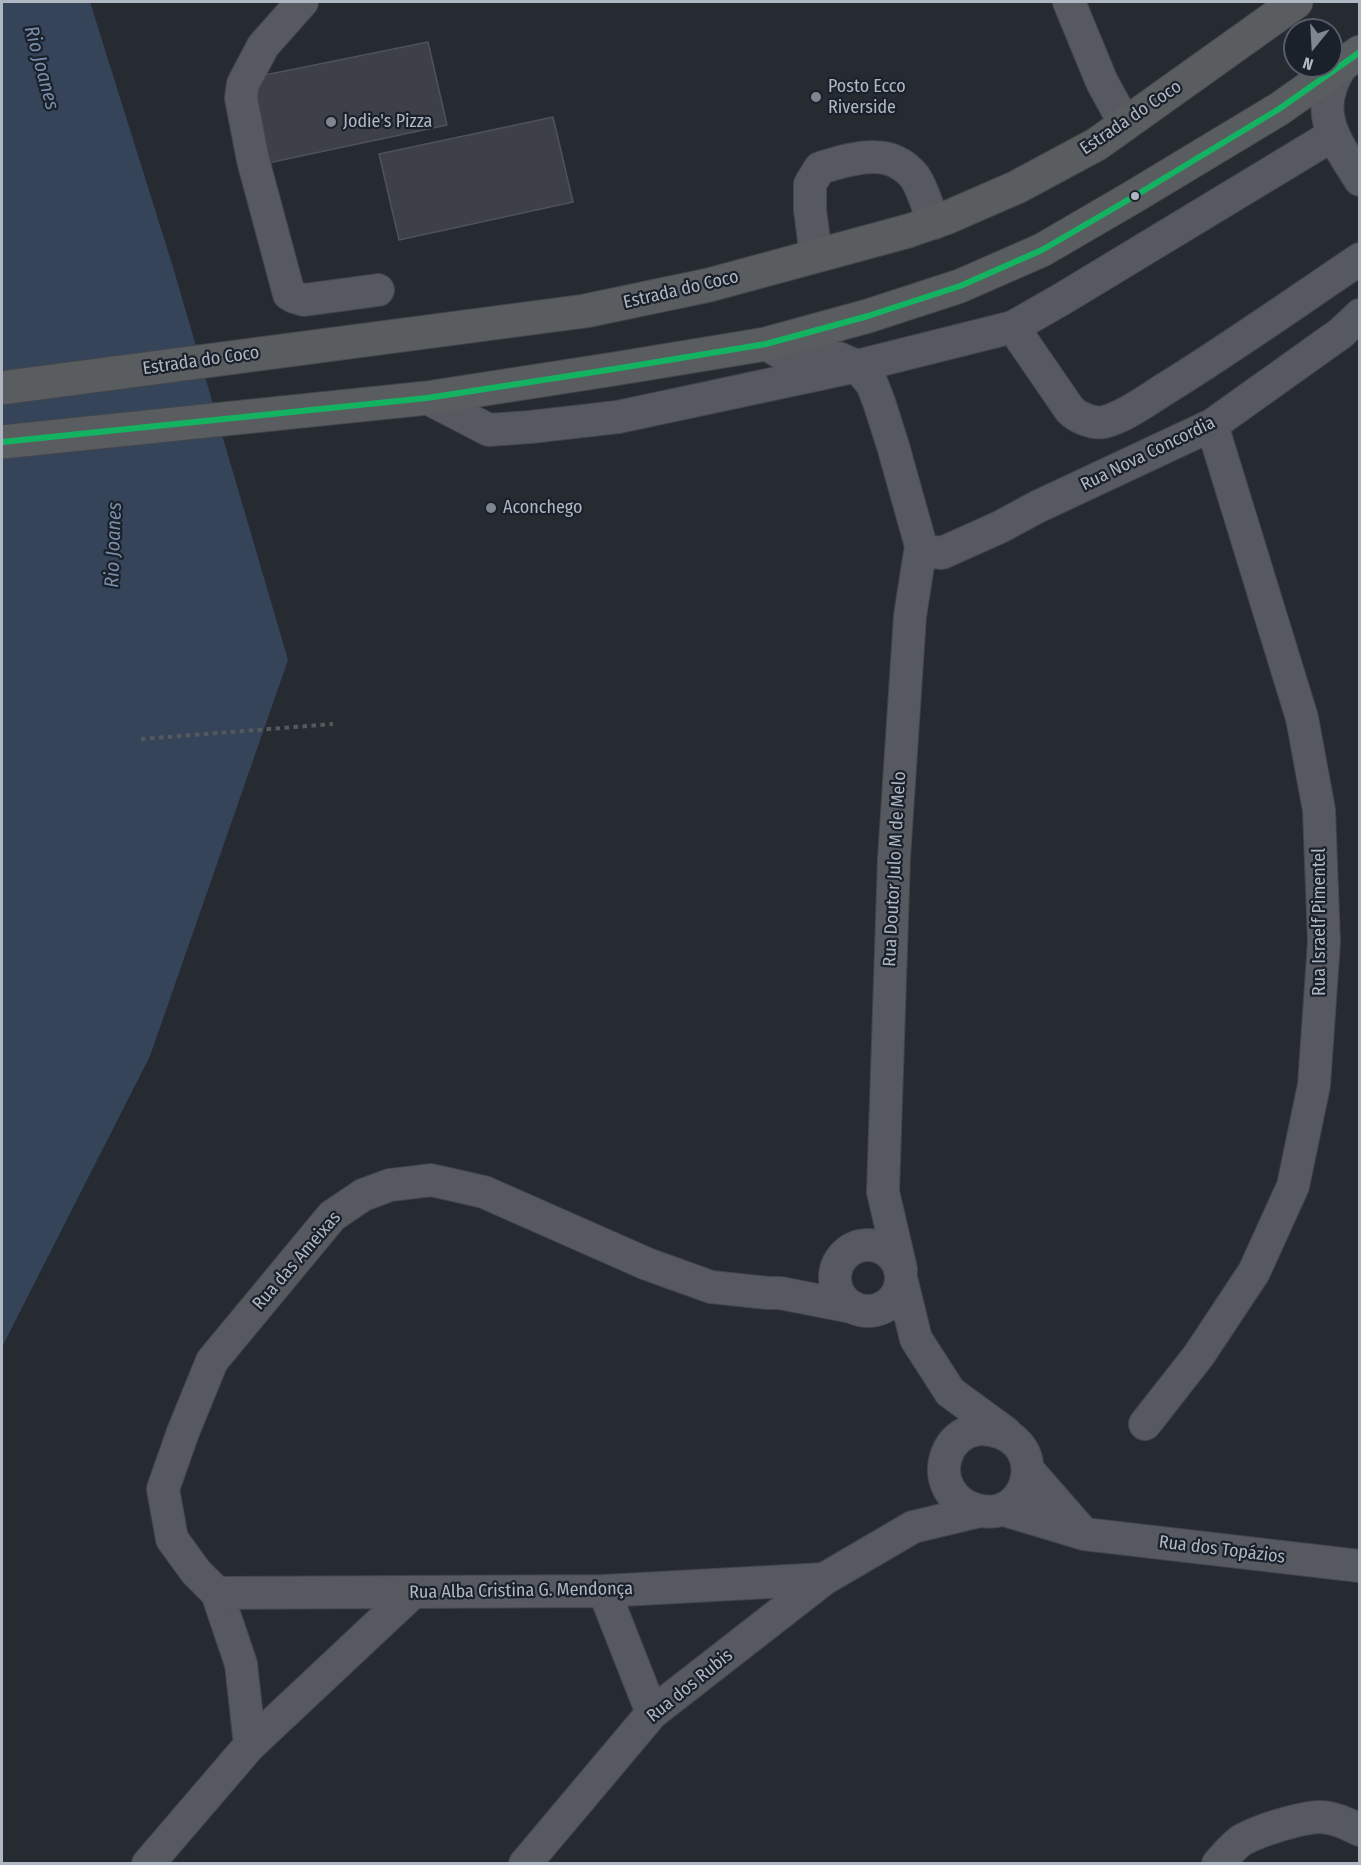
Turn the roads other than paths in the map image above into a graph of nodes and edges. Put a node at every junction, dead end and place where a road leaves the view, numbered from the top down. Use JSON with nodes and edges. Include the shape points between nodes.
{"nodes":[{"id":1,"x":302,"y":2,"type":"edge"},
{"id":2,"x":1069,"y":2,"type":"edge"},
{"id":3,"x":1296,"y":2,"type":"edge"},
{"id":4,"x":1351,"y":58,"type":"edge"},
{"id":5,"x":1279,"y":109,"type":"junction"},
{"id":6,"x":1125,"y":124,"type":"junction"},
{"id":7,"x":1330,"y":127,"type":"junction"},
{"id":8,"x":1359,"y":180,"type":"edge"},
{"id":9,"x":934,"y":223,"type":"junction"},
{"id":10,"x":816,"y":256,"type":"junction"},
{"id":11,"x":1359,"y":259,"type":"edge"},
{"id":12,"x":378,"y":290,"type":"dead end"},
{"id":13,"x":1359,"y":315,"type":"edge"},
{"id":14,"x":1013,"y":327,"type":"junction"},
{"id":15,"x":766,"y":344,"type":"junction"},
{"id":16,"x":857,"y":366,"type":"junction"},
{"id":17,"x":2,"y":388,"type":"edge"},
{"id":18,"x":426,"y":398,"type":"junction"},
{"id":19,"x":1212,"y":425,"type":"junction"},
{"id":20,"x":2,"y":442,"type":"edge"},
{"id":21,"x":921,"y":546,"type":"junction"},
{"id":22,"x":883,"y":1192,"type":"junction"},
{"id":23,"x":843,"y":1256,"type":"junction"},
{"id":24,"x":901,"y":1276,"type":"junction"},
{"id":25,"x":780,"y":1293,"type":"junction"},
{"id":26,"x":858,"y":1309,"type":"junction"},
{"id":27,"x":916,"y":1339,"type":"junction"},
{"id":28,"x":950,"y":1392,"type":"junction"},
{"id":29,"x":1145,"y":1424,"type":"dead end"},
{"id":30,"x":1007,"y":1434,"type":"junction"},
{"id":31,"x":949,"y":1456,"type":"junction"},
{"id":32,"x":1028,"y":1470,"type":"junction"},
{"id":33,"x":992,"y":1510,"type":"junction"},
{"id":34,"x":913,"y":1527,"type":"junction"},
{"id":35,"x":1084,"y":1534,"type":"junction"},
{"id":36,"x":1359,"y":1566,"type":"edge"},
{"id":37,"x":824,"y":1579,"type":"junction"},
{"id":38,"x":604,"y":1591,"type":"junction"},
{"id":39,"x":217,"y":1593,"type":"junction"},
{"id":40,"x":412,"y":1593,"type":"junction"},
{"id":41,"x":652,"y":1713,"type":"junction"},
{"id":42,"x":250,"y":1745,"type":"junction"},
{"id":43,"x":1359,"y":1830,"type":"edge"},
{"id":44,"x":148,"y":1863,"type":"edge"},
{"id":45,"x":525,"y":1863,"type":"edge"},
{"id":46,"x":1218,"y":1863,"type":"edge"}],
"edges":[{"from":1,"to":12,"type":"street","via":[[263,46],[243,84],[240,98],[259,182],[289,294],[304,300]]},
{"from":2,"to":6,"type":"street","via":[[1102,82]]},
{"from":3,"to":6,"type":"highway","name":"Estrada do Coco"},
{"from":4,"to":5,"type":"highway"},
{"from":4,"to":7,"type":"street","via":[[1331,85]]},
{"from":5,"to":7,"type":"street","via":[[1300,106],[1315,110]]},
{"from":5,"to":15,"type":"highway","via":[[1042,249],[960,286]]},
{"from":6,"to":9,"type":"highway","name":"Estrada do Coco","via":[[1097,144],[1017,187]]},
{"from":7,"to":8,"type":"street"},
{"from":7,"to":14,"type":"street"},
{"from":9,"to":10,"type":"highway","name":"Estrada do Coco"},
{"from":9,"to":10,"type":"street","via":[[915,177],[900,163],[874,156],[850,159],[819,168],[810,184]]},
{"from":10,"to":17,"type":"highway","name":"Estrada do Coco","via":[[709,285],[585,311]]},
{"from":11,"to":14,"type":"street","via":[[1218,356],[1128,412],[1104,422],[1082,418],[1070,410]]},
{"from":13,"to":19,"type":"street","name":"Rua Nova Concordia","via":[[1341,333]]},
{"from":14,"to":16,"type":"street"},
{"from":15,"to":16,"type":"street","via":[[790,358],[838,358]]},
{"from":15,"to":18,"type":"highway"},
{"from":16,"to":18,"type":"street","via":[[618,417],[530,427],[489,430]]},
{"from":16,"to":21,"type":"street","via":[[872,384],[879,402]]},
{"from":18,"to":20,"type":"highway"},
{"from":19,"to":21,"type":"street","name":"Rua Nova Concordia","via":[[942,553],[925,551]]},
{"from":19,"to":29,"type":"street","name":"Rua Israelf Pimentel","via":[[1302,718],[1319,810],[1324,942],[1314,1085],[1293,1186],[1254,1272],[1199,1355]]},
{"from":21,"to":22,"type":"street","name":"Rua Doutor Julo M de Melo","via":[[910,616],[894,858]]},
{"from":22,"to":23,"type":"street","name":"Rua Doutor Julo M de Melo"},
{"from":22,"to":24,"type":"street","name":"Rua Doutor Julo M de Melo"},
{"from":23,"to":24,"type":"street","via":[[859,1246],[885,1249],[895,1257]]},
{"from":23,"to":25,"type":"street"},
{"from":23,"to":26,"type":"street","via":[[835,1274],[835,1286],[842,1298]]},
{"from":24,"to":26,"type":"street","via":[[898,1294],[888,1306]]},
{"from":24,"to":27,"type":"street","name":"Rua Doutor Julo M de Melo"},
{"from":25,"to":26,"type":"street","name":"Rua das Ameixas"},
{"from":25,"to":39,"type":"street","name":"Rua das Ameixas","via":[[711,1287],[647,1264],[484,1192],[431,1180],[390,1185],[363,1195],[332,1216],[212,1361],[183,1432],[164,1489],[172,1539]]},
{"from":26,"to":27,"type":"street"},
{"from":27,"to":28,"type":"street"},
{"from":28,"to":30,"type":"street"},
{"from":28,"to":31,"type":"street"},
{"from":30,"to":31,"type":"street","via":[[994,1429],[966,1433]]},
{"from":30,"to":32,"type":"street","via":[[1018,1443]]},
{"from":31,"to":33,"type":"street","via":[[947,1485],[953,1497],[966,1507]]},
{"from":31,"to":34,"type":"street"},
{"from":32,"to":33,"type":"street","via":[[1020,1497]]},
{"from":32,"to":35,"type":"street"},
{"from":33,"to":34,"type":"street"},
{"from":33,"to":35,"type":"street","name":"Rua dos Topázios"},
{"from":34,"to":37,"type":"street"},
{"from":35,"to":36,"type":"street","name":"Rua dos Topázios"},
{"from":37,"to":38,"type":"street","name":"Rua Alba Cristina G. Mendonça"},
{"from":37,"to":41,"type":"street","name":"Rua dos Rubis"},
{"from":38,"to":40,"type":"street","name":"Rua Alba Cristina G. Mendonça"},
{"from":38,"to":41,"type":"street"},
{"from":39,"to":40,"type":"street","name":"Rua Alba Cristina G. Mendonça"},
{"from":39,"to":42,"type":"street","via":[[241,1664]]},
{"from":40,"to":42,"type":"street"},
{"from":41,"to":45,"type":"street","name":"Rua dos Rubis"},
{"from":42,"to":44,"type":"street"},
{"from":43,"to":46,"type":"street","via":[[1340,1820],[1302,1820],[1242,1840]]}]}
